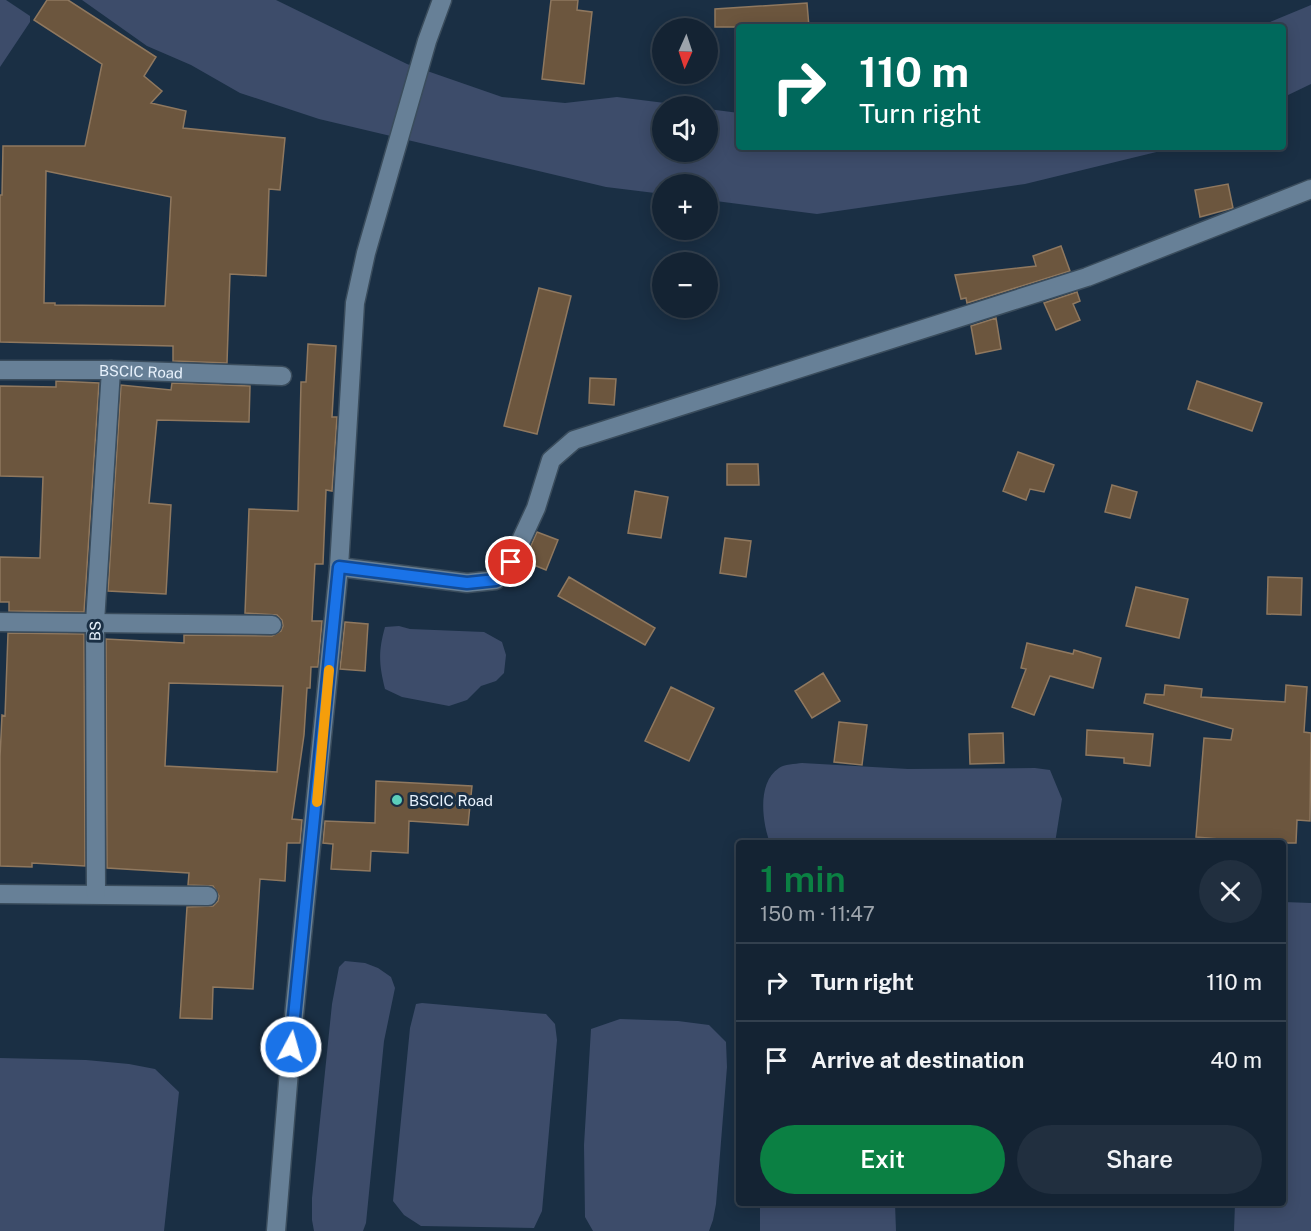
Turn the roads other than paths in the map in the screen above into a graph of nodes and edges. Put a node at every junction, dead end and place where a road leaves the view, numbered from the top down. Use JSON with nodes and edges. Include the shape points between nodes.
{"nodes":[{"id":1,"x":442,"y":0,"type":"edge"},
{"id":2,"x":1311,"y":189,"type":"edge"},
{"id":3,"x":111,"y":369,"type":"junction"},
{"id":4,"x":0,"y":370,"type":"edge"},
{"id":5,"x":282,"y":376,"type":"dead end"},
{"id":6,"x":339,"y":567,"type":"junction"},
{"id":7,"x":0,"y":622,"type":"edge"},
{"id":8,"x":95,"y":622,"type":"junction"},
{"id":9,"x":272,"y":625,"type":"dead end"},
{"id":10,"x":0,"y":894,"type":"edge"},
{"id":11,"x":96,"y":894,"type":"junction"},
{"id":12,"x":208,"y":896,"type":"dead end"},
{"id":13,"x":276,"y":1231,"type":"edge"}],
"edges":[{"from":1,"to":6,"type":"street","via":[[378,209],[355,303]]},
{"from":2,"to":6,"type":"street","via":[[1087,277],[574,440],[551,460],[536,508],[511,562],[496,580],[467,583]]},
{"from":3,"to":4,"type":"street","name":"BSCIC Road"},
{"from":3,"to":5,"type":"street","name":"BSCIC Road"},
{"from":3,"to":8,"type":"street","name":"BS"},
{"from":6,"to":13,"type":"street"},
{"from":7,"to":8,"type":"street"},
{"from":8,"to":9,"type":"street"},
{"from":8,"to":11,"type":"street","name":"BS"},
{"from":10,"to":11,"type":"street"},
{"from":11,"to":12,"type":"street"}]}
